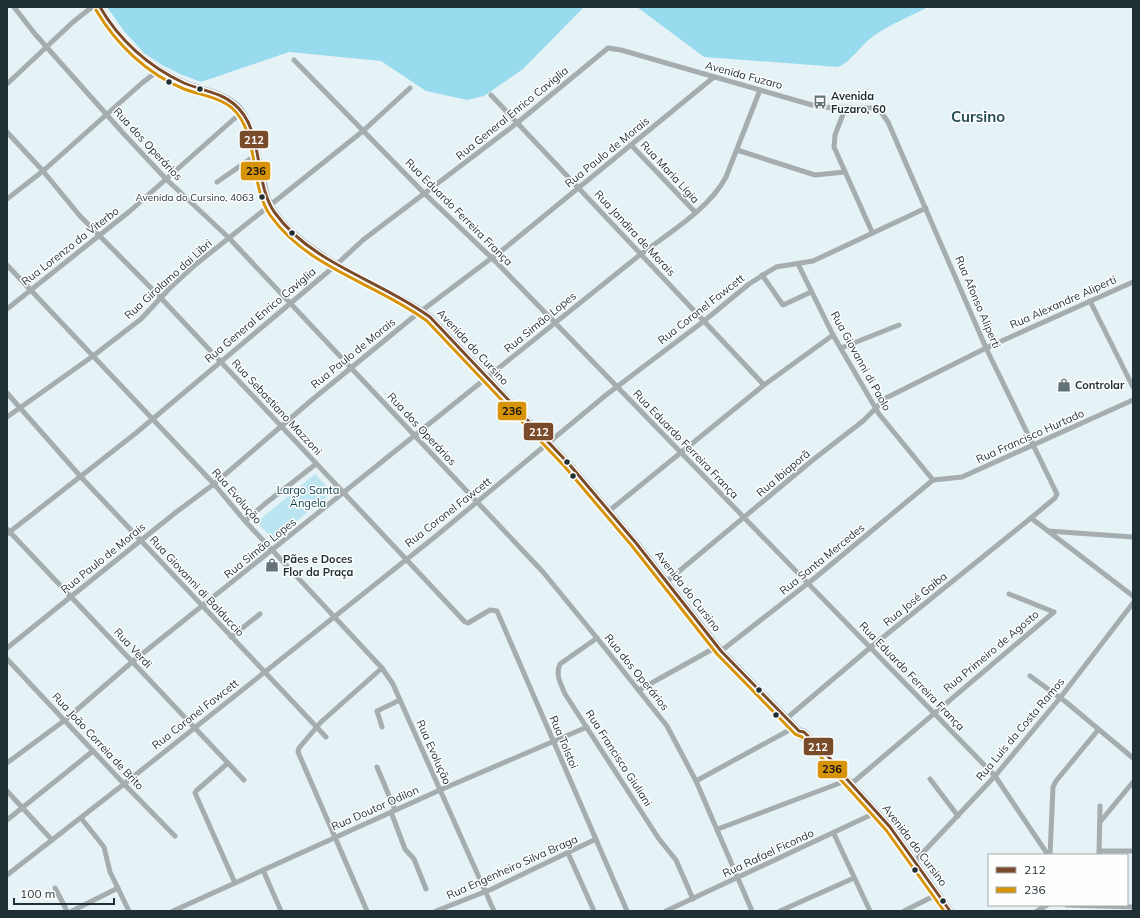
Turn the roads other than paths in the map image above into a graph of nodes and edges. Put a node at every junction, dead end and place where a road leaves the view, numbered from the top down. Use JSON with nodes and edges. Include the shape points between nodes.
{"nodes":[{"id":1,"x":14,"y":7,"type":"edge"},
{"id":2,"x":92,"y":7,"type":"edge"},
{"id":3,"x":100,"y":7,"type":"edge"},
{"id":4,"x":48,"y":47,"type":"junction"},
{"id":5,"x":601,"y":54,"type":"joint"},
{"id":6,"x":294,"y":60,"type":"dead end"},
{"id":7,"x":159,"y":70,"type":"junction"},
{"id":8,"x":714,"y":77,"type":"junction"},
{"id":9,"x":7,"y":84,"type":"edge"},
{"id":10,"x":410,"y":88,"type":"dead end"},
{"id":11,"x":760,"y":90,"type":"junction"},
{"id":12,"x":491,"y":95,"type":"dead end"},
{"id":13,"x":845,"y":109,"type":"junction"},
{"id":14,"x":107,"y":114,"type":"junction"},
{"id":15,"x":883,"y":114,"type":"joint"},
{"id":16,"x":235,"y":118,"type":"dead end"},
{"id":17,"x":518,"y":123,"type":"junction"},
{"id":18,"x":363,"y":131,"type":"junction"},
{"id":19,"x":7,"y":132,"type":"edge"},
{"id":20,"x":632,"y":146,"type":"junction"},
{"id":21,"x":737,"y":150,"type":"junction"},
{"id":22,"x":256,"y":155,"type":"junction"},
{"id":23,"x":43,"y":171,"type":"junction"},
{"id":24,"x":845,"y":172,"type":"junction"},
{"id":25,"x":166,"y":179,"type":"junction"},
{"id":26,"x":217,"y":182,"type":"dead end"},
{"id":27,"x":579,"y":188,"type":"junction"},
{"id":28,"x":424,"y":193,"type":"junction"},
{"id":29,"x":8,"y":197,"type":"edge"},
{"id":30,"x":270,"y":204,"type":"junction"},
{"id":31,"x":926,"y":208,"type":"junction"},
{"id":32,"x":694,"y":212,"type":"junction"},
{"id":33,"x":872,"y":232,"type":"junction"},
{"id":34,"x":101,"y":236,"type":"junction"},
{"id":35,"x":229,"y":238,"type":"junction"},
{"id":36,"x":641,"y":254,"type":"junction"},
{"id":37,"x":491,"y":258,"type":"junction"},
{"id":38,"x":798,"y":264,"type":"junction"},
{"id":39,"x":7,"y":265,"type":"edge"},
{"id":40,"x":336,"y":265,"type":"junction"},
{"id":41,"x":762,"y":275,"type":"junction"},
{"id":42,"x":1133,"y":282,"type":"edge"},
{"id":43,"x":30,"y":290,"type":"junction"},
{"id":44,"x":811,"y":292,"type":"junction"},
{"id":45,"x":160,"y":297,"type":"junction"},
{"id":46,"x":1090,"y":301,"type":"junction"},
{"id":47,"x":290,"y":303,"type":"junction"},
{"id":48,"x":7,"y":309,"type":"edge"},
{"id":49,"x":422,"y":311,"type":"junction"},
{"id":50,"x":704,"y":321,"type":"junction"},
{"id":51,"x":554,"y":324,"type":"junction"},
{"id":52,"x":899,"y":325,"type":"dead end"},
{"id":53,"x":833,"y":335,"type":"junction"},
{"id":54,"x":841,"y":348,"type":"junction"},
{"id":55,"x":986,"y":348,"type":"junction"},
{"id":56,"x":93,"y":356,"type":"junction"},
{"id":57,"x":220,"y":361,"type":"junction"},
{"id":58,"x":351,"y":368,"type":"junction"},
{"id":59,"x":486,"y":378,"type":"junction"},
{"id":60,"x":764,"y":385,"type":"junction"},
{"id":61,"x":617,"y":387,"type":"junction"},
{"id":62,"x":1133,"y":387,"type":"edge"},
{"id":63,"x":7,"y":393,"type":"edge"},
{"id":64,"x":1133,"y":400,"type":"edge"},
{"id":65,"x":20,"y":408,"type":"junction"},
{"id":66,"x":876,"y":409,"type":"junction"},
{"id":67,"x":7,"y":417,"type":"edge"},
{"id":68,"x":152,"y":419,"type":"junction"},
{"id":69,"x":280,"y":426,"type":"junction"},
{"id":70,"x":414,"y":436,"type":"junction"},
{"id":71,"x":548,"y":444,"type":"junction"},
{"id":72,"x":1033,"y":446,"type":"junction"},
{"id":73,"x":681,"y":454,"type":"junction"},
{"id":74,"x":316,"y":464,"type":"junction"},
{"id":75,"x":81,"y":477,"type":"junction"},
{"id":76,"x":933,"y":480,"type":"junction"},
{"id":77,"x":214,"y":484,"type":"junction"},
{"id":78,"x":344,"y":493,"type":"junction"},
{"id":79,"x":1056,"y":496,"type":"joint"},
{"id":80,"x":476,"y":503,"type":"junction"},
{"id":81,"x":609,"y":511,"type":"junction"},
{"id":82,"x":744,"y":518,"type":"junction"},
{"id":83,"x":1031,"y":518,"type":"junction"},
{"id":84,"x":245,"y":521,"type":"junction"},
{"id":85,"x":1047,"y":531,"type":"junction"},
{"id":86,"x":8,"y":532,"type":"edge"},
{"id":87,"x":1133,"y":537,"type":"edge"},
{"id":88,"x":141,"y":540,"type":"junction"},
{"id":89,"x":273,"y":550,"type":"junction"},
{"id":90,"x":405,"y":559,"type":"junction"},
{"id":91,"x":666,"y":582,"type":"junction"},
{"id":92,"x":808,"y":582,"type":"junction"},
{"id":93,"x":1009,"y":594,"type":"dead end"},
{"id":94,"x":1133,"y":596,"type":"edge"},
{"id":95,"x":71,"y":597,"type":"junction"},
{"id":96,"x":1133,"y":603,"type":"edge"},
{"id":97,"x":202,"y":607,"type":"junction"},
{"id":98,"x":260,"y":614,"type":"dead end"},
{"id":99,"x":334,"y":616,"type":"junction"},
{"id":100,"x":468,"y":623,"type":"joint"},
{"id":101,"x":232,"y":638,"type":"junction"},
{"id":102,"x":597,"y":638,"type":"junction"},
{"id":103,"x":871,"y":647,"type":"junction"},
{"id":104,"x":7,"y":648,"type":"edge"},
{"id":105,"x":720,"y":649,"type":"junction"},
{"id":106,"x":7,"y":659,"type":"edge"},
{"id":107,"x":132,"y":662,"type":"junction"},
{"id":108,"x":382,"y":668,"type":"junction"},
{"id":109,"x":264,"y":673,"type":"junction"},
{"id":110,"x":1030,"y":676,"type":"dead end"},
{"id":111,"x":639,"y":690,"type":"junction"},
{"id":112,"x":1060,"y":698,"type":"junction"},
{"id":113,"x":400,"y":700,"type":"junction"},
{"id":114,"x":934,"y":712,"type":"junction"},
{"id":115,"x":787,"y":718,"type":"junction"},
{"id":116,"x":65,"y":720,"type":"junction"},
{"id":117,"x":382,"y":727,"type":"dead end"},
{"id":118,"x":587,"y":727,"type":"junction"},
{"id":119,"x":193,"y":728,"type":"junction"},
{"id":120,"x":316,"y":728,"type":"junction"},
{"id":121,"x":797,"y":729,"type":"junction"},
{"id":122,"x":1098,"y":730,"type":"junction"},
{"id":123,"x":326,"y":737,"type":"dead end"},
{"id":124,"x":553,"y":741,"type":"junction"},
{"id":125,"x":93,"y":751,"type":"junction"},
{"id":126,"x":1133,"y":758,"type":"edge"},
{"id":127,"x":7,"y":763,"type":"edge"},
{"id":128,"x":228,"y":763,"type":"junction"},
{"id":129,"x":377,"y":767,"type":"dead end"},
{"id":130,"x":995,"y":776,"type":"junction"},
{"id":131,"x":930,"y":779,"type":"dead end"},
{"id":132,"x":244,"y":780,"type":"dead end"},
{"id":133,"x":848,"y":780,"type":"junction"},
{"id":134,"x":696,"y":781,"type":"junction"},
{"id":135,"x":1133,"y":782,"type":"edge"},
{"id":136,"x":124,"y":784,"type":"junction"},
{"id":137,"x":440,"y":790,"type":"junction"},
{"id":138,"x":7,"y":791,"type":"edge"},
{"id":139,"x":1100,"y":806,"type":"dead end"},
{"id":140,"x":22,"y":808,"type":"junction"},
{"id":141,"x":393,"y":811,"type":"junction"},
{"id":142,"x":878,"y":812,"type":"junction"},
{"id":143,"x":958,"y":816,"type":"junction"},
{"id":144,"x":81,"y":818,"type":"junction"},
{"id":145,"x":7,"y":820,"type":"edge"},
{"id":146,"x":1100,"y":822,"type":"junction"},
{"id":147,"x":718,"y":829,"type":"junction"},
{"id":148,"x":834,"y":834,"type":"junction"},
{"id":149,"x":174,"y":836,"type":"dead end"},
{"id":150,"x":334,"y":837,"type":"junction"},
{"id":151,"x":52,"y":840,"type":"junction"},
{"id":152,"x":596,"y":840,"type":"junction"},
{"id":153,"x":1133,"y":851,"type":"edge"},
{"id":154,"x":568,"y":853,"type":"junction"},
{"id":155,"x":1099,"y":853,"type":"edge"},
{"id":156,"x":1048,"y":854,"type":"edge"},
{"id":157,"x":1049,"y":854,"type":"edge"},
{"id":158,"x":915,"y":861,"type":"junction"},
{"id":159,"x":263,"y":870,"type":"junction"},
{"id":160,"x":7,"y":875,"type":"edge"},
{"id":161,"x":738,"y":877,"type":"junction"},
{"id":162,"x":854,"y":878,"type":"junction"},
{"id":163,"x":235,"y":883,"type":"junction"},
{"id":164,"x":55,"y":888,"type":"dead end"},
{"id":165,"x":118,"y":888,"type":"junction"},
{"id":166,"x":426,"y":889,"type":"dead end"},
{"id":167,"x":485,"y":892,"type":"junction"},
{"id":168,"x":938,"y":894,"type":"junction"},
{"id":169,"x":693,"y":899,"type":"junction"},
{"id":170,"x":1046,"y":906,"type":"edge"},
{"id":171,"x":1082,"y":906,"type":"edge"},
{"id":172,"x":1098,"y":907,"type":"edge"},
{"id":173,"x":1133,"y":907,"type":"edge"},
{"id":174,"x":67,"y":911,"type":"edge"},
{"id":175,"x":72,"y":911,"type":"edge"},
{"id":176,"x":129,"y":911,"type":"edge"},
{"id":177,"x":173,"y":911,"type":"edge"},
{"id":178,"x":280,"y":911,"type":"edge"},
{"id":179,"x":367,"y":911,"type":"edge"},
{"id":180,"x":436,"y":911,"type":"edge"},
{"id":181,"x":494,"y":911,"type":"edge"},
{"id":182,"x":594,"y":911,"type":"edge"},
{"id":183,"x":627,"y":911,"type":"edge"},
{"id":184,"x":666,"y":911,"type":"edge"},
{"id":185,"x":752,"y":911,"type":"edge"},
{"id":186,"x":780,"y":911,"type":"edge"},
{"id":187,"x":870,"y":911,"type":"edge"},
{"id":188,"x":904,"y":911,"type":"edge"},
{"id":189,"x":950,"y":911,"type":"edge"},
{"id":190,"x":1037,"y":911,"type":"edge"}],
"edges":[{"from":1,"to":4,"type":"street","name":"Rua dos Operários"},
{"from":2,"to":4,"type":"street"},
{"from":3,"to":7,"type":"main road","name":"Avenida do Cursino","via":[[140,56]]},
{"from":4,"to":9,"type":"street"},
{"from":4,"to":14,"type":"street","name":"Rua dos Operários"},
{"from":5,"to":8,"type":"street","name":"Avenida Fuzaro","via":[[608,48],[615,48]]},
{"from":5,"to":17,"type":"street","name":"Rua General Enrico Caviglia"},
{"from":6,"to":18,"type":"street","name":"Rua Eduardo Ferreira França"},
{"from":7,"to":14,"type":"street"},
{"from":7,"to":22,"type":"main road","name":"Avenida do Cursino","via":[[236,104],[248,123]]},
{"from":8,"to":11,"type":"street","name":"Avenida Fuzaro"},
{"from":8,"to":20,"type":"street","name":"Rua Paulo de Morais"},
{"from":10,"to":18,"type":"street","name":"Rua Girolamo dai Libri"},
{"from":11,"to":13,"type":"street","name":"Avenida Fuzaro","via":[[812,105]]},
{"from":11,"to":21,"type":"street","name":"Rua Simão Lopes"},
{"from":12,"to":17,"type":"street","name":"Rua Jandira de Morais"},
{"from":13,"to":15,"type":"street","name":"Avenida Fuzaro","via":[[879,109]]},
{"from":13,"to":24,"type":"street","via":[[835,135],[834,147]]},
{"from":14,"to":23,"type":"street"},
{"from":14,"to":25,"type":"street","name":"Rua dos Operários"},
{"from":15,"to":31,"type":"street","name":"Rua Afonso Aliperti"},
{"from":16,"to":25,"type":"street","name":"Rua Lorenzo da Viterbo"},
{"from":17,"to":27,"type":"street","name":"Rua Jandira de Morais"},
{"from":17,"to":28,"type":"street","name":"Rua General Enrico Caviglia"},
{"from":18,"to":28,"type":"street","name":"Rua Eduardo Ferreira França"},
{"from":18,"to":30,"type":"street","name":"Rua Girolamo dai Libri"},
{"from":19,"to":23,"type":"street","name":"Rua Sebastiano Mazzoni"},
{"from":20,"to":27,"type":"street","name":"Rua Paulo de Morais"},
{"from":20,"to":32,"type":"street","name":"Rua Maria Lígia"},
{"from":21,"to":24,"type":"street","via":[[815,175]]},
{"from":21,"to":32,"type":"street","name":"Rua Simão Lopes","via":[[720,189]]},
{"from":22,"to":26,"type":"street"},
{"from":22,"to":30,"type":"main road","name":"Avenida do Cursino"},
{"from":23,"to":29,"type":"street"},
{"from":23,"to":34,"type":"street","name":"Rua Sebastiano Mazzoni","via":[[73,208]]},
{"from":24,"to":33,"type":"street"},
{"from":25,"to":34,"type":"street","name":"Rua Lorenzo da Viterbo"},
{"from":25,"to":35,"type":"street","name":"Rua dos Operários"},
{"from":27,"to":36,"type":"street","name":"Rua Jandira de Morais"},
{"from":27,"to":37,"type":"street","name":"Rua Paulo de Morais"},
{"from":28,"to":37,"type":"street","name":"Rua Eduardo Ferreira França"},
{"from":28,"to":40,"type":"street","name":"Rua General Enrico Caviglia","via":[[363,240]]},
{"from":30,"to":35,"type":"street","name":"Rua Girolamo dai Libri"},
{"from":30,"to":40,"type":"main road","name":"Avenida do Cursino","via":[[283,223]]},
{"from":31,"to":33,"type":"street","name":"Rua Coronel Fawcett"},
{"from":31,"to":55,"type":"street","name":"Rua Afonso Aliperti"},
{"from":32,"to":36,"type":"street","name":"Rua Simão Lopes"},
{"from":33,"to":38,"type":"street","name":"Rua Coronel Fawcett","via":[[839,250],[813,261]]},
{"from":34,"to":43,"type":"street","name":"Rua Lorenzo da Viterbo"},
{"from":34,"to":45,"type":"street","name":"Rua Sebastiano Mazzoni"},
{"from":35,"to":45,"type":"street","name":"Rua Girolamo dai Libri"},
{"from":35,"to":47,"type":"street","name":"Rua dos Operários"},
{"from":36,"to":50,"type":"street","name":"Rua Jandira de Morais"},
{"from":36,"to":51,"type":"street","name":"Rua Simão Lopes"},
{"from":37,"to":49,"type":"street","name":"Rua Paulo de Morais"},
{"from":37,"to":51,"type":"street","name":"Rua Eduardo Ferreira França"},
{"from":38,"to":41,"type":"street","name":"Rua Coronel Fawcett","via":[[776,267]]},
{"from":38,"to":44,"type":"street","name":"Rua Giovanni di Paolo"},
{"from":39,"to":43,"type":"street","name":"Rua Evolução"},
{"from":40,"to":47,"type":"street","name":"Rua General Enrico Caviglia"},
{"from":40,"to":49,"type":"main road","name":"Avenida do Cursino"},
{"from":41,"to":44,"type":"street","via":[[784,305]]},
{"from":41,"to":50,"type":"street","name":"Rua Coronel Fawcett"},
{"from":42,"to":46,"type":"street","name":"Rua Alexandre Aliperti"},
{"from":43,"to":48,"type":"street","name":"Rua Lorenzo da Viterbo"},
{"from":43,"to":56,"type":"street","name":"Rua Evolução"},
{"from":44,"to":53,"type":"street","name":"Rua Giovanni di Paolo"},
{"from":45,"to":56,"type":"street","name":"Rua Girolamo dai Libri","via":[[149,312]]},
{"from":45,"to":57,"type":"street","name":"Rua Sebastiano Mazzoni"},
{"from":46,"to":55,"type":"street","name":"Rua Alexandre Aliperti"},
{"from":46,"to":62,"type":"street"},
{"from":47,"to":57,"type":"street","name":"Rua General Enrico Caviglia"},
{"from":47,"to":58,"type":"street","name":"Rua dos Operários"},
{"from":49,"to":58,"type":"street","name":"Rua Paulo de Morais"},
{"from":49,"to":59,"type":"main road","name":"Avenida do Cursino"},
{"from":50,"to":60,"type":"street","name":"Rua Jandira de Morais"},
{"from":50,"to":61,"type":"street","name":"Rua Coronel Fawcett"},
{"from":51,"to":59,"type":"street","name":"Rua Simão Lopes"},
{"from":51,"to":61,"type":"street","name":"Rua Eduardo Ferreira França"},
{"from":52,"to":54,"type":"street"},
{"from":53,"to":54,"type":"street","name":"Rua Giovanni di Paolo"},
{"from":53,"to":60,"type":"street"},
{"from":54,"to":66,"type":"street","name":"Rua Giovanni di Paolo"},
{"from":55,"to":66,"type":"street","name":"Rua Alexandre Aliperti","via":[[892,395]]},
{"from":55,"to":72,"type":"street","name":"Rua Afonso Aliperti"},
{"from":56,"to":65,"type":"street","name":"Rua Girolamo dai Libri"},
{"from":56,"to":68,"type":"street","name":"Rua Evolução"},
{"from":57,"to":68,"type":"street","name":"Rua General Enrico Caviglia"},
{"from":57,"to":69,"type":"street","name":"Rua Sebastiano Mazzoni"},
{"from":58,"to":69,"type":"street","name":"Rua Paulo de Morais"},
{"from":58,"to":70,"type":"street","name":"Rua dos Operários"},
{"from":59,"to":70,"type":"street","name":"Rua Simão Lopes"},
{"from":59,"to":71,"type":"main road","name":"Avenida do Cursino"},
{"from":60,"to":73,"type":"street"},
{"from":61,"to":71,"type":"street","name":"Rua Coronel Fawcett"},
{"from":61,"to":73,"type":"street","name":"Rua Eduardo Ferreira França"},
{"from":63,"to":65,"type":"street","name":"Rua Giovanni di Balduccio"},
{"from":64,"to":72,"type":"street","name":"Rua Francisco Hurtado"},
{"from":65,"to":67,"type":"street","name":"Rua Girolamo dai Libri"},
{"from":65,"to":75,"type":"street","name":"Rua Giovanni di Balduccio"},
{"from":66,"to":76,"type":"street","name":"Rua Giovanni di Paolo"},
{"from":66,"to":82,"type":"street","name":"Rua Ibiaporã"},
{"from":68,"to":75,"type":"street","name":"Rua General Enrico Caviglia"},
{"from":68,"to":77,"type":"street","name":"Rua Evolução"},
{"from":69,"to":74,"type":"street","name":"Rua Sebastiano Mazzoni"},
{"from":69,"to":77,"type":"street","name":"Rua Paulo de Morais"},
{"from":70,"to":78,"type":"street","name":"Rua Simão Lopes"},
{"from":70,"to":80,"type":"street","name":"Rua dos Operários"},
{"from":71,"to":80,"type":"street","name":"Rua Coronel Fawcett"},
{"from":71,"to":81,"type":"main road","name":"Avenida do Cursino","via":[[569,464]]},
{"from":72,"to":76,"type":"street","name":"Rua Francisco Hurtado","via":[[962,477]]},
{"from":72,"to":79,"type":"street","name":"Rua Afonso Aliperti","via":[[1057,491]]},
{"from":73,"to":81,"type":"street"},
{"from":73,"to":82,"type":"street","name":"Rua Eduardo Ferreira França"},
{"from":74,"to":78,"type":"street","name":"Rua Sebastiano Mazzoni"},
{"from":74,"to":84,"type":"street"},
{"from":75,"to":86,"type":"street","name":"Rua General Enrico Caviglia"},
{"from":75,"to":88,"type":"street","name":"Rua Giovanni di Balduccio"},
{"from":76,"to":92,"type":"street","name":"Rua Santa Mercedes"},
{"from":77,"to":84,"type":"street","name":"Rua Evolução"},
{"from":77,"to":88,"type":"street","name":"Rua Paulo de Morais"},
{"from":78,"to":89,"type":"street","name":"Rua Simão Lopes"},
{"from":78,"to":90,"type":"street","name":"Rua Sebastiano Mazzoni"},
{"from":79,"to":83,"type":"street","name":"Rua José Gaiba"},
{"from":80,"to":90,"type":"street","name":"Rua Coronel Fawcett"},
{"from":80,"to":102,"type":"street","name":"Rua dos Operários","via":[[543,572]]},
{"from":81,"to":91,"type":"main road","name":"Avenida do Cursino"},
{"from":82,"to":91,"type":"street","name":"Rua Ibiaporã"},
{"from":82,"to":92,"type":"street","name":"Rua Eduardo Ferreira França"},
{"from":83,"to":85,"type":"street"},
{"from":83,"to":103,"type":"street","name":"Rua José Gaiba"},
{"from":84,"to":89,"type":"street","name":"Rua Evolução"},
{"from":85,"to":87,"type":"street"},
{"from":85,"to":94,"type":"street"},
{"from":86,"to":95,"type":"street","name":"Rua Verdi"},
{"from":88,"to":95,"type":"street","name":"Rua Paulo de Morais"},
{"from":88,"to":97,"type":"street","name":"Rua Giovanni di Balduccio"},
{"from":89,"to":97,"type":"street","name":"Rua Simão Lopes"},
{"from":89,"to":99,"type":"street","name":"Rua Evolução"},
{"from":90,"to":99,"type":"street","name":"Rua Coronel Fawcett"},
{"from":90,"to":100,"type":"street","name":"Rua Sebastiano Mazzoni"},
{"from":91,"to":105,"type":"main road","name":"Avenida do Cursino"},
{"from":92,"to":103,"type":"street","name":"Rua Eduardo Ferreira França"},
{"from":92,"to":105,"type":"street","name":"Rua Santa Mercedes"},
{"from":93,"to":114,"type":"street","name":"Rua Primeiro de Agosto","via":[[1054,612]]},
{"from":95,"to":104,"type":"street","name":"Rua Paulo de Morais"},
{"from":95,"to":107,"type":"street","name":"Rua Verdi"},
{"from":96,"to":112,"type":"street","name":"Rua Luis da Costa Ramos"},
{"from":97,"to":101,"type":"street","name":"Rua Giovanni di Balduccio"},
{"from":97,"to":107,"type":"street","name":"Rua Simão Lopes"},
{"from":98,"to":101,"type":"street"},
{"from":99,"to":108,"type":"street","name":"Rua Evolução"},
{"from":99,"to":109,"type":"street","name":"Rua Coronel Fawcett"},
{"from":100,"to":124,"type":"street","name":"Rua Tolstoi","via":[[490,610],[496,611]]},
{"from":101,"to":109,"type":"street","name":"Rua Giovanni di Balduccio"},
{"from":102,"to":111,"type":"street","name":"Rua dos Operários"},
{"from":102,"to":118,"type":"street","name":"Rua Francisco Giuliani","via":[[565,660],[558,669],[565,694]]},
{"from":103,"to":114,"type":"street","name":"Rua Eduardo Ferreira França"},
{"from":103,"to":115,"type":"street","name":"Rua José Gaiba"},
{"from":105,"to":111,"type":"street","name":"Rua Santa Mercedes"},
{"from":105,"to":115,"type":"main road","name":"Avenida do Cursino"},
{"from":106,"to":116,"type":"street","name":"Rua João Correia de Brito"},
{"from":107,"to":116,"type":"street","name":"Rua Simão Lopes"},
{"from":107,"to":119,"type":"street","name":"Rua Verdi"},
{"from":108,"to":113,"type":"street","name":"Rua Evolução"},
{"from":108,"to":120,"type":"street"},
{"from":109,"to":119,"type":"street","name":"Rua Coronel Fawcett"},
{"from":109,"to":120,"type":"street","name":"Rua Giovanni di Balduccio"},
{"from":110,"to":112,"type":"street"},
{"from":111,"to":134,"type":"street","name":"Rua dos Operários","via":[[667,726]]},
{"from":112,"to":122,"type":"street"},
{"from":112,"to":130,"type":"street","name":"Rua Luis da Costa Ramos"},
{"from":113,"to":117,"type":"street","via":[[377,711]]},
{"from":113,"to":137,"type":"street","name":"Rua Evolução"},
{"from":114,"to":130,"type":"street","name":"Rua Eduardo Ferreira França"},
{"from":114,"to":133,"type":"street","name":"Rua Primeiro de Agosto"},
{"from":115,"to":121,"type":"main road","name":"Avenida do Cursino"},
{"from":116,"to":125,"type":"street","name":"Rua João Correia de Brito"},
{"from":116,"to":127,"type":"street","name":"Rua Simão Lopes"},
{"from":118,"to":124,"type":"street","name":"Rua Doutor Odilon"},
{"from":118,"to":169,"type":"street","name":"Rua Francisco Giuliani","via":[[659,839],[676,860]]},
{"from":119,"to":128,"type":"street","name":"Rua Verdi"},
{"from":119,"to":136,"type":"street","name":"Rua Coronel Fawcett"},
{"from":120,"to":123,"type":"street","name":"Rua Giovanni di Balduccio"},
{"from":120,"to":150,"type":"street","via":[[298,752]]},
{"from":121,"to":133,"type":"main road","name":"Avenida do Cursino","via":[[800,735]]},
{"from":121,"to":134,"type":"street"},
{"from":122,"to":126,"type":"street"},
{"from":122,"to":157,"type":"street","via":[[1053,787]]},
{"from":124,"to":137,"type":"street","name":"Rua Doutor Odilon"},
{"from":124,"to":152,"type":"street","name":"Rua Tolstoi"},
{"from":125,"to":136,"type":"street","name":"Rua João Correia de Brito"},
{"from":125,"to":140,"type":"street"},
{"from":128,"to":132,"type":"street","name":"Rua Verdi"},
{"from":128,"to":163,"type":"street","via":[[195,794]]},
{"from":129,"to":141,"type":"street"},
{"from":130,"to":143,"type":"street","name":"Rua Luis da Costa Ramos"},
{"from":130,"to":156,"type":"street","name":"Rua Eduardo Ferreira França"},
{"from":131,"to":143,"type":"street"},
{"from":133,"to":142,"type":"main road","name":"Avenida do Cursino"},
{"from":133,"to":147,"type":"street"},
{"from":134,"to":147,"type":"street","name":"Rua dos Operários"},
{"from":135,"to":146,"type":"street"},
{"from":136,"to":144,"type":"street","name":"Rua Coronel Fawcett"},
{"from":136,"to":149,"type":"street","name":"Rua João Correia de Brito"},
{"from":137,"to":141,"type":"street","name":"Rua Doutor Odilon"},
{"from":137,"to":167,"type":"street","name":"Rua Evolução"},
{"from":138,"to":140,"type":"street"},
{"from":139,"to":146,"type":"street"},
{"from":140,"to":145,"type":"street"},
{"from":140,"to":151,"type":"street"},
{"from":141,"to":150,"type":"street","name":"Rua Doutor Odilon"},
{"from":141,"to":166,"type":"street","via":[[405,849],[414,859]]},
{"from":142,"to":148,"type":"street","name":"Rua Rafael Ficondo"},
{"from":142,"to":158,"type":"main road","name":"Avenida do Cursino"},
{"from":143,"to":158,"type":"street","name":"Rua Luis da Costa Ramos"},
{"from":144,"to":151,"type":"street","name":"Rua Coronel Fawcett"},
{"from":144,"to":165,"type":"street","via":[[104,847],[110,872]]},
{"from":146,"to":155,"type":"street"},
{"from":147,"to":161,"type":"street","name":"Rua dos Operários"},
{"from":148,"to":161,"type":"street","name":"Rua Rafael Ficondo"},
{"from":148,"to":162,"type":"street"},
{"from":150,"to":159,"type":"street","name":"Rua Doutor Odilon"},
{"from":150,"to":179,"type":"street"},
{"from":151,"to":160,"type":"street","name":"Rua Coronel Fawcett"},
{"from":152,"to":154,"type":"street","name":"Rua Engenheiro Silva Braga"},
{"from":152,"to":183,"type":"street","name":"Rua Tolstoi"},
{"from":153,"to":155,"type":"street"},
{"from":154,"to":167,"type":"street","name":"Rua Engenheiro Silva Braga"},
{"from":154,"to":182,"type":"street"},
{"from":158,"to":168,"type":"main road","name":"Avenida do Cursino"},
{"from":159,"to":163,"type":"street","name":"Rua Doutor Odilon"},
{"from":159,"to":178,"type":"street"},
{"from":161,"to":169,"type":"street","name":"Rua Rafael Ficondo"},
{"from":161,"to":185,"type":"street","name":"Rua dos Operários"},
{"from":162,"to":186,"type":"street"},
{"from":162,"to":187,"type":"street"},
{"from":163,"to":177,"type":"street","name":"Rua Doutor Odilon"},
{"from":164,"to":174,"type":"street"},
{"from":165,"to":175,"type":"street"},
{"from":165,"to":176,"type":"street"},
{"from":167,"to":180,"type":"street","name":"Rua Engenheiro Silva Braga"},
{"from":167,"to":181,"type":"street","name":"Rua Evolução"},
{"from":168,"to":188,"type":"street"},
{"from":168,"to":189,"type":"main road","name":"Avenida do Cursino"},
{"from":169,"to":184,"type":"street","name":"Rua Rafael Ficondo"},
{"from":170,"to":190,"type":"street"},
{"from":171,"to":172,"type":"street"},
{"from":172,"to":173,"type":"street"}]}
